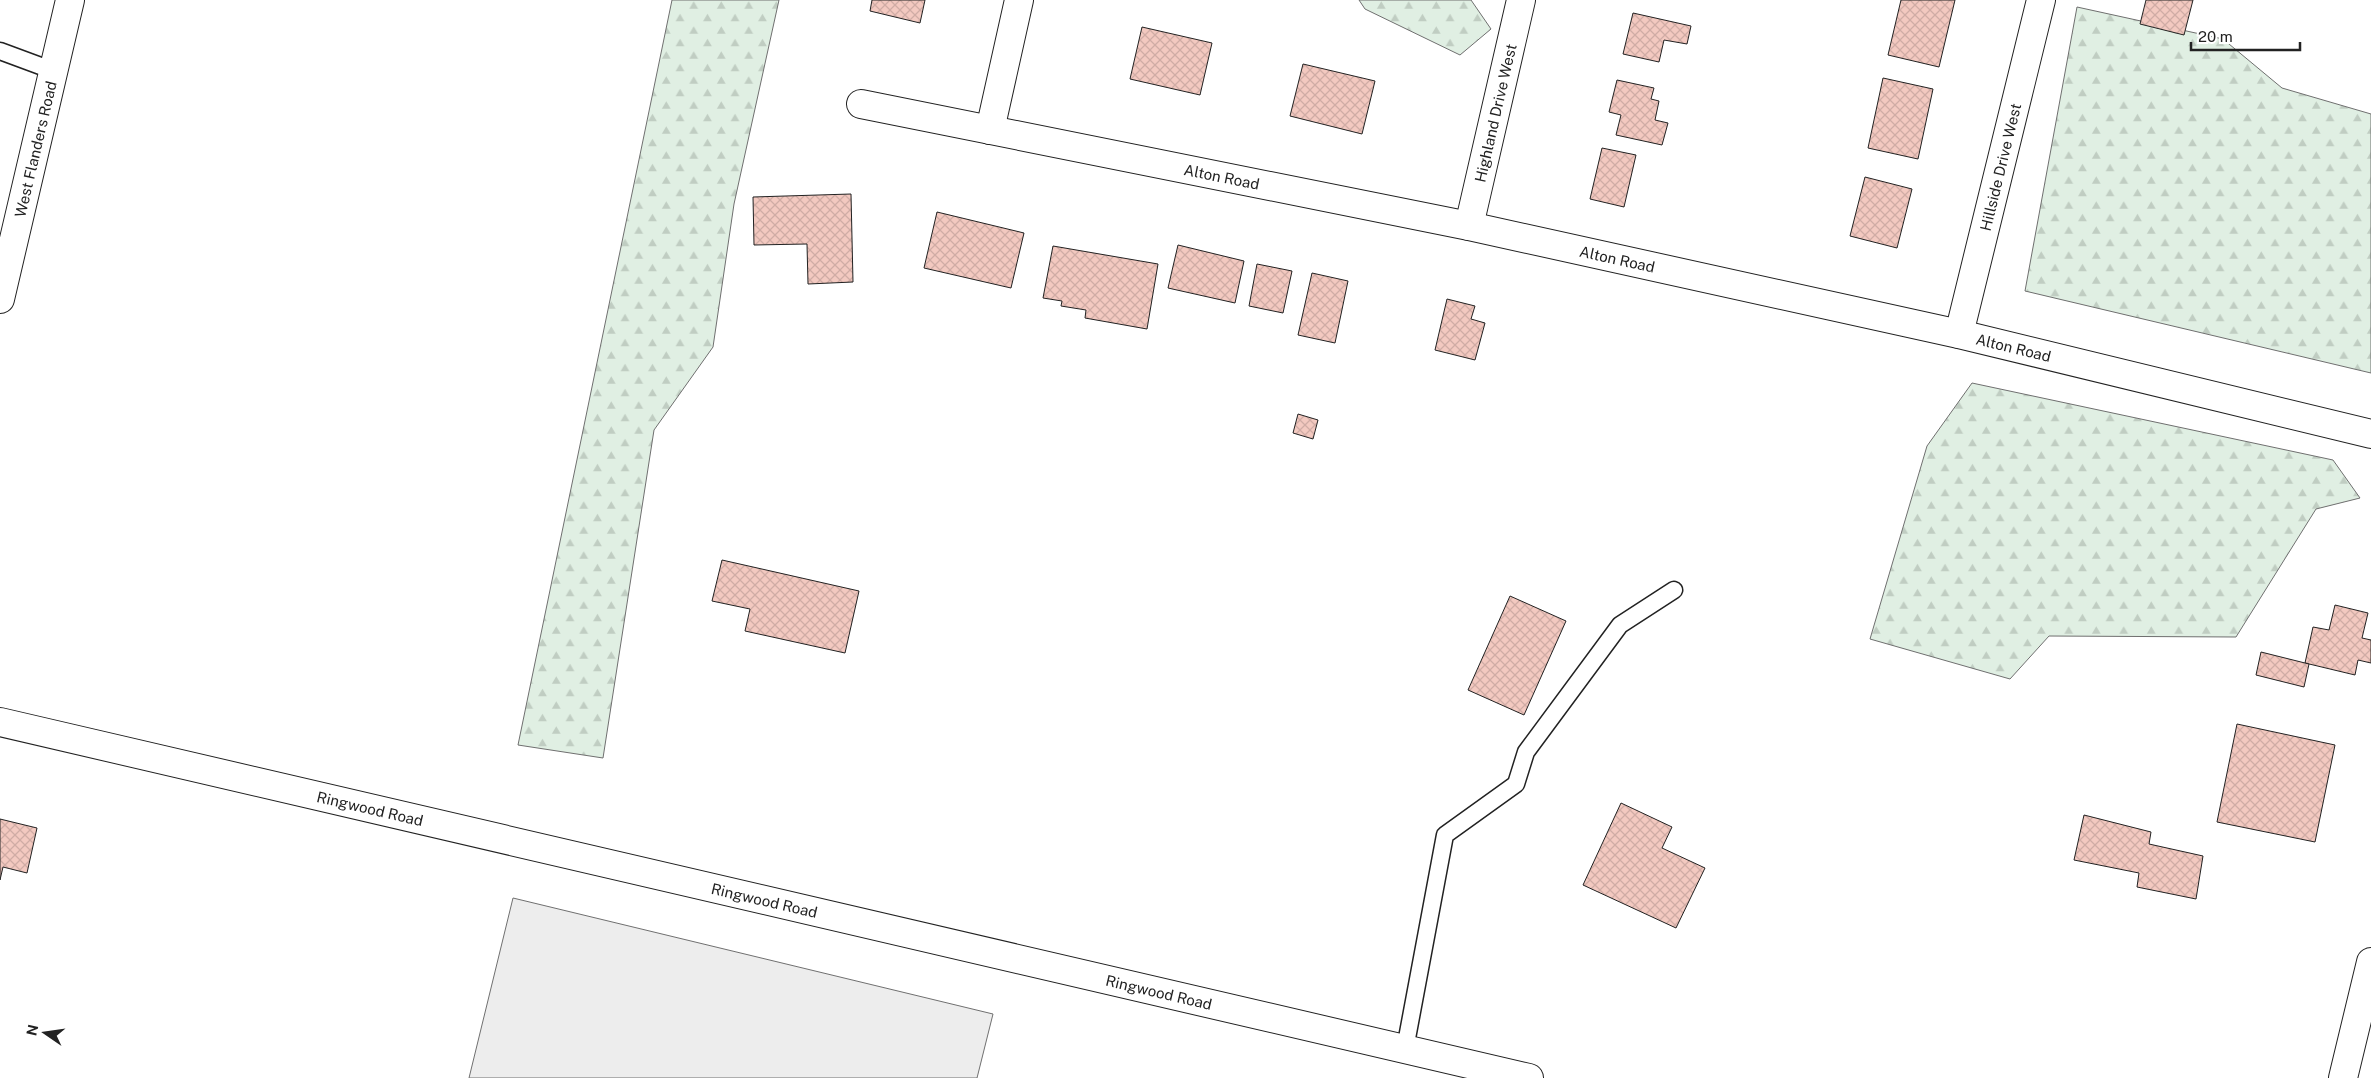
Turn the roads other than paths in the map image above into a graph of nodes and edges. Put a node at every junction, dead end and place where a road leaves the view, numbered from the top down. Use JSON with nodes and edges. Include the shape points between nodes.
{"nodes":[{"id":1,"x":70,"y":0,"type":"edge"},
{"id":2,"x":1019,"y":0,"type":"edge"},
{"id":3,"x":1521,"y":0,"type":"edge"},
{"id":4,"x":2041,"y":0,"type":"edge"},
{"id":5,"x":0,"y":51,"type":"edge"},
{"id":6,"x":54,"y":71,"type":"junction"},
{"id":7,"x":861,"y":104,"type":"dead end"},
{"id":8,"x":990,"y":130,"type":"junction"},
{"id":9,"x":1470,"y":226,"type":"junction"},
{"id":10,"x":0,"y":299,"type":"edge"},
{"id":11,"x":1959,"y":334,"type":"junction"},
{"id":12,"x":2371,"y":434,"type":"edge"},
{"id":13,"x":1674,"y":590,"type":"dead end"},
{"id":14,"x":0,"y":722,"type":"edge"},
{"id":15,"x":2371,"y":962,"type":"edge"},
{"id":16,"x":1404,"y":1049,"type":"junction"},
{"id":17,"x":1530,"y":1078,"type":"edge"},
{"id":18,"x":2343,"y":1078,"type":"edge"}],
"edges":[{"from":1,"to":6,"type":"street","name":"West Flanders Road"},
{"from":2,"to":8,"type":"street"},
{"from":3,"to":9,"type":"street","name":"Highland Drive West"},
{"from":4,"to":11,"type":"street","name":"Hillside Drive West"},
{"from":5,"to":6,"type":"lane"},
{"from":6,"to":10,"type":"street","name":"West Flanders Road"},
{"from":7,"to":8,"type":"street","name":"Alton Road"},
{"from":8,"to":9,"type":"street","name":"Alton Road"},
{"from":9,"to":11,"type":"street","name":"Alton Road"},
{"from":11,"to":12,"type":"street","name":"Alton Road"},
{"from":13,"to":16,"type":"lane","via":[[1620,625],[1526,752],[1516,784],[1445,835]]},
{"from":14,"to":16,"type":"street","name":"Ringwood Road"},
{"from":15,"to":18,"type":"street"},
{"from":16,"to":17,"type":"street","name":"Ringwood Road"}]}
